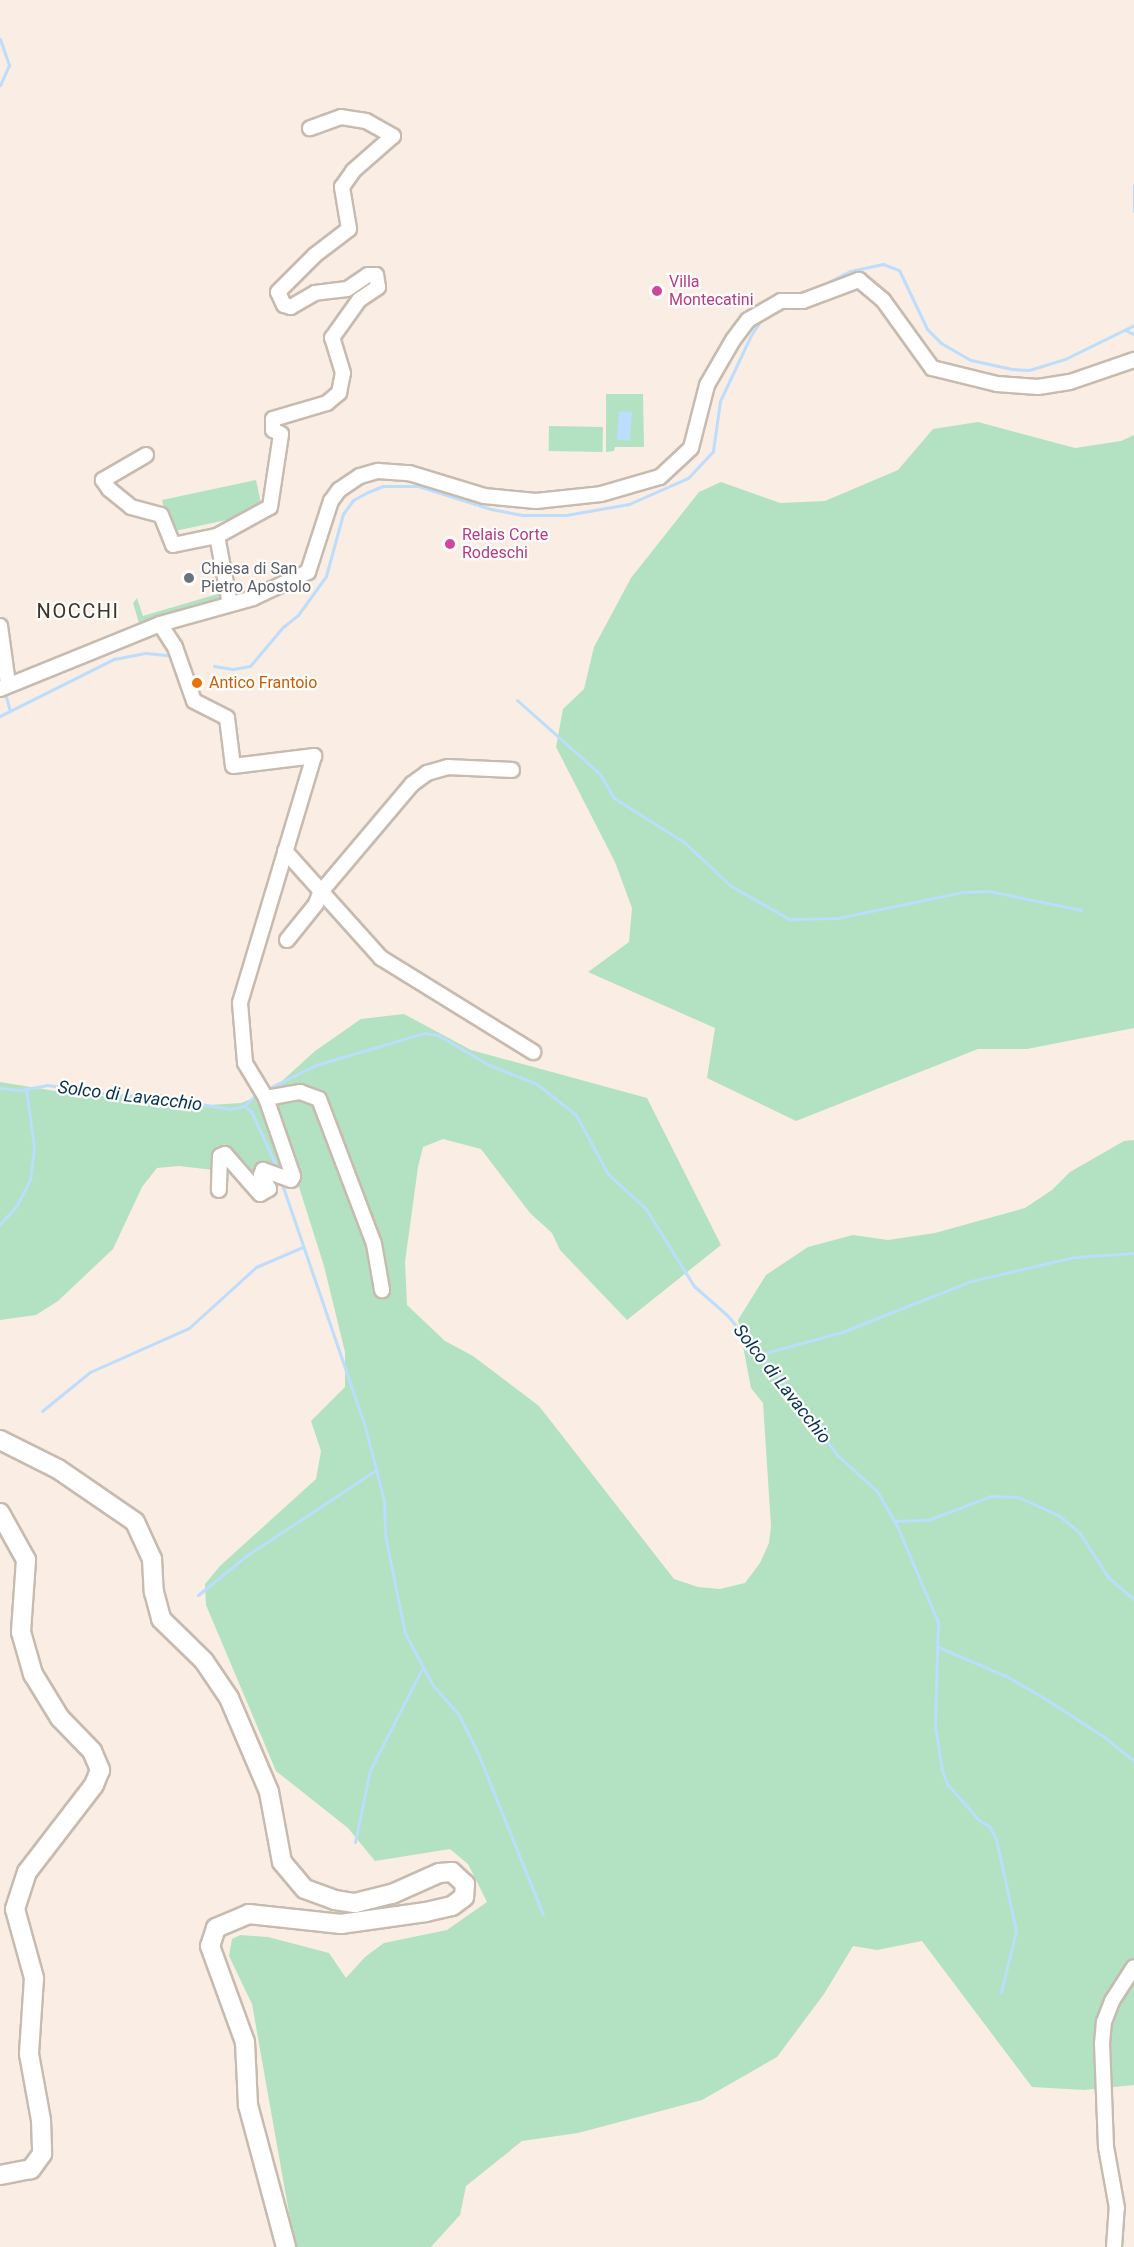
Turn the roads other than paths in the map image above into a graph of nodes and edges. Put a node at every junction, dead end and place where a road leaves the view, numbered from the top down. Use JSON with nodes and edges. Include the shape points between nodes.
{"nodes":[{"id":1,"x":310,"y":128,"type":"dead end"},
{"id":2,"x":1134,"y":360,"type":"edge"},
{"id":3,"x":146,"y":455,"type":"dead end"},
{"id":4,"x":217,"y":536,"type":"junction"},
{"id":5,"x":230,"y":604,"type":"junction"},
{"id":6,"x":160,"y":624,"type":"junction"},
{"id":7,"x":0,"y":626,"type":"edge"},
{"id":8,"x":4,"y":687,"type":"edge"},
{"id":9,"x":512,"y":770,"type":"dead end"},
{"id":10,"x":285,"y":851,"type":"junction"},
{"id":11,"x":320,"y":893,"type":"junction"},
{"id":12,"x":287,"y":940,"type":"dead end"},
{"id":13,"x":533,"y":1052,"type":"dead end"},
{"id":14,"x":266,"y":1098,"type":"junction"},
{"id":15,"x":219,"y":1190,"type":"dead end"},
{"id":16,"x":382,"y":1290,"type":"dead end"},
{"id":17,"x":0,"y":1440,"type":"edge"},
{"id":18,"x":0,"y":1514,"type":"edge"},
{"id":19,"x":1134,"y":1967,"type":"edge"},
{"id":20,"x":0,"y":2175,"type":"edge"},
{"id":21,"x":286,"y":2247,"type":"edge"},
{"id":22,"x":1114,"y":2247,"type":"edge"}],
"edges":[{"from":1,"to":4,"type":"street","via":[[341,117],[366,121],[393,136],[353,171],[342,187],[349,229],[285,283],[278,299],[291,307],[315,293],[347,289],[372,274],[378,287],[358,300],[332,338],[343,373],[339,393],[327,403],[273,419],[273,430],[282,434],[270,507]]},
{"from":2,"to":5,"type":"street","via":[[1070,382],[1038,387],[997,384],[932,368],[868,284],[859,280],[792,300],[748,320],[707,385],[691,448],[660,477],[601,494],[536,501],[484,496],[409,473],[378,471],[360,476],[339,490],[331,501],[308,572]]},
{"from":3,"to":4,"type":"street","via":[[103,480],[109,489],[131,507],[161,515],[173,545]]},
{"from":4,"to":5,"type":"street"},
{"from":5,"to":6,"type":"street"},
{"from":6,"to":8,"type":"street"},
{"from":6,"to":10,"type":"street","via":[[174,647],[194,701],[227,718],[233,766],[314,756]]},
{"from":7,"to":8,"type":"street"},
{"from":9,"to":11,"type":"street","via":[[466,765],[427,772],[412,784]]},
{"from":10,"to":11,"type":"street"},
{"from":10,"to":14,"type":"street","via":[[240,1004],[245,1063]]},
{"from":11,"to":12,"type":"street","via":[[316,904]]},
{"from":11,"to":13,"type":"street","via":[[396,970],[442,993]]},
{"from":14,"to":15,"type":"street","via":[[293,1176],[291,1180],[263,1170],[261,1175],[269,1187],[260,1194],[225,1154],[220,1156]]},
{"from":14,"to":16,"type":"street","via":[[300,1092],[319,1099],[374,1244]]},
{"from":17,"to":21,"type":"main road","via":[[58,1469],[135,1522],[152,1559],[161,1619],[204,1661],[229,1698],[269,1792],[282,1862],[305,1889],[334,1900],[355,1902],[392,1894],[439,1873],[452,1872],[465,1884],[464,1897],[452,1906],[426,1912],[341,1924],[249,1914],[216,1928],[210,1946],[245,2042],[248,2105]]},
{"from":18,"to":20,"type":"main road","via":[[26,1560],[21,1632],[30,1668],[42,1693],[92,1751],[100,1770],[94,1785],[27,1872],[15,1908],[34,1978],[29,2054],[41,2120],[42,2154],[31,2169]]},
{"from":19,"to":22,"type":"street","via":[[1112,2001],[1104,2022],[1102,2044],[1107,2157],[1118,2208]]}]}
